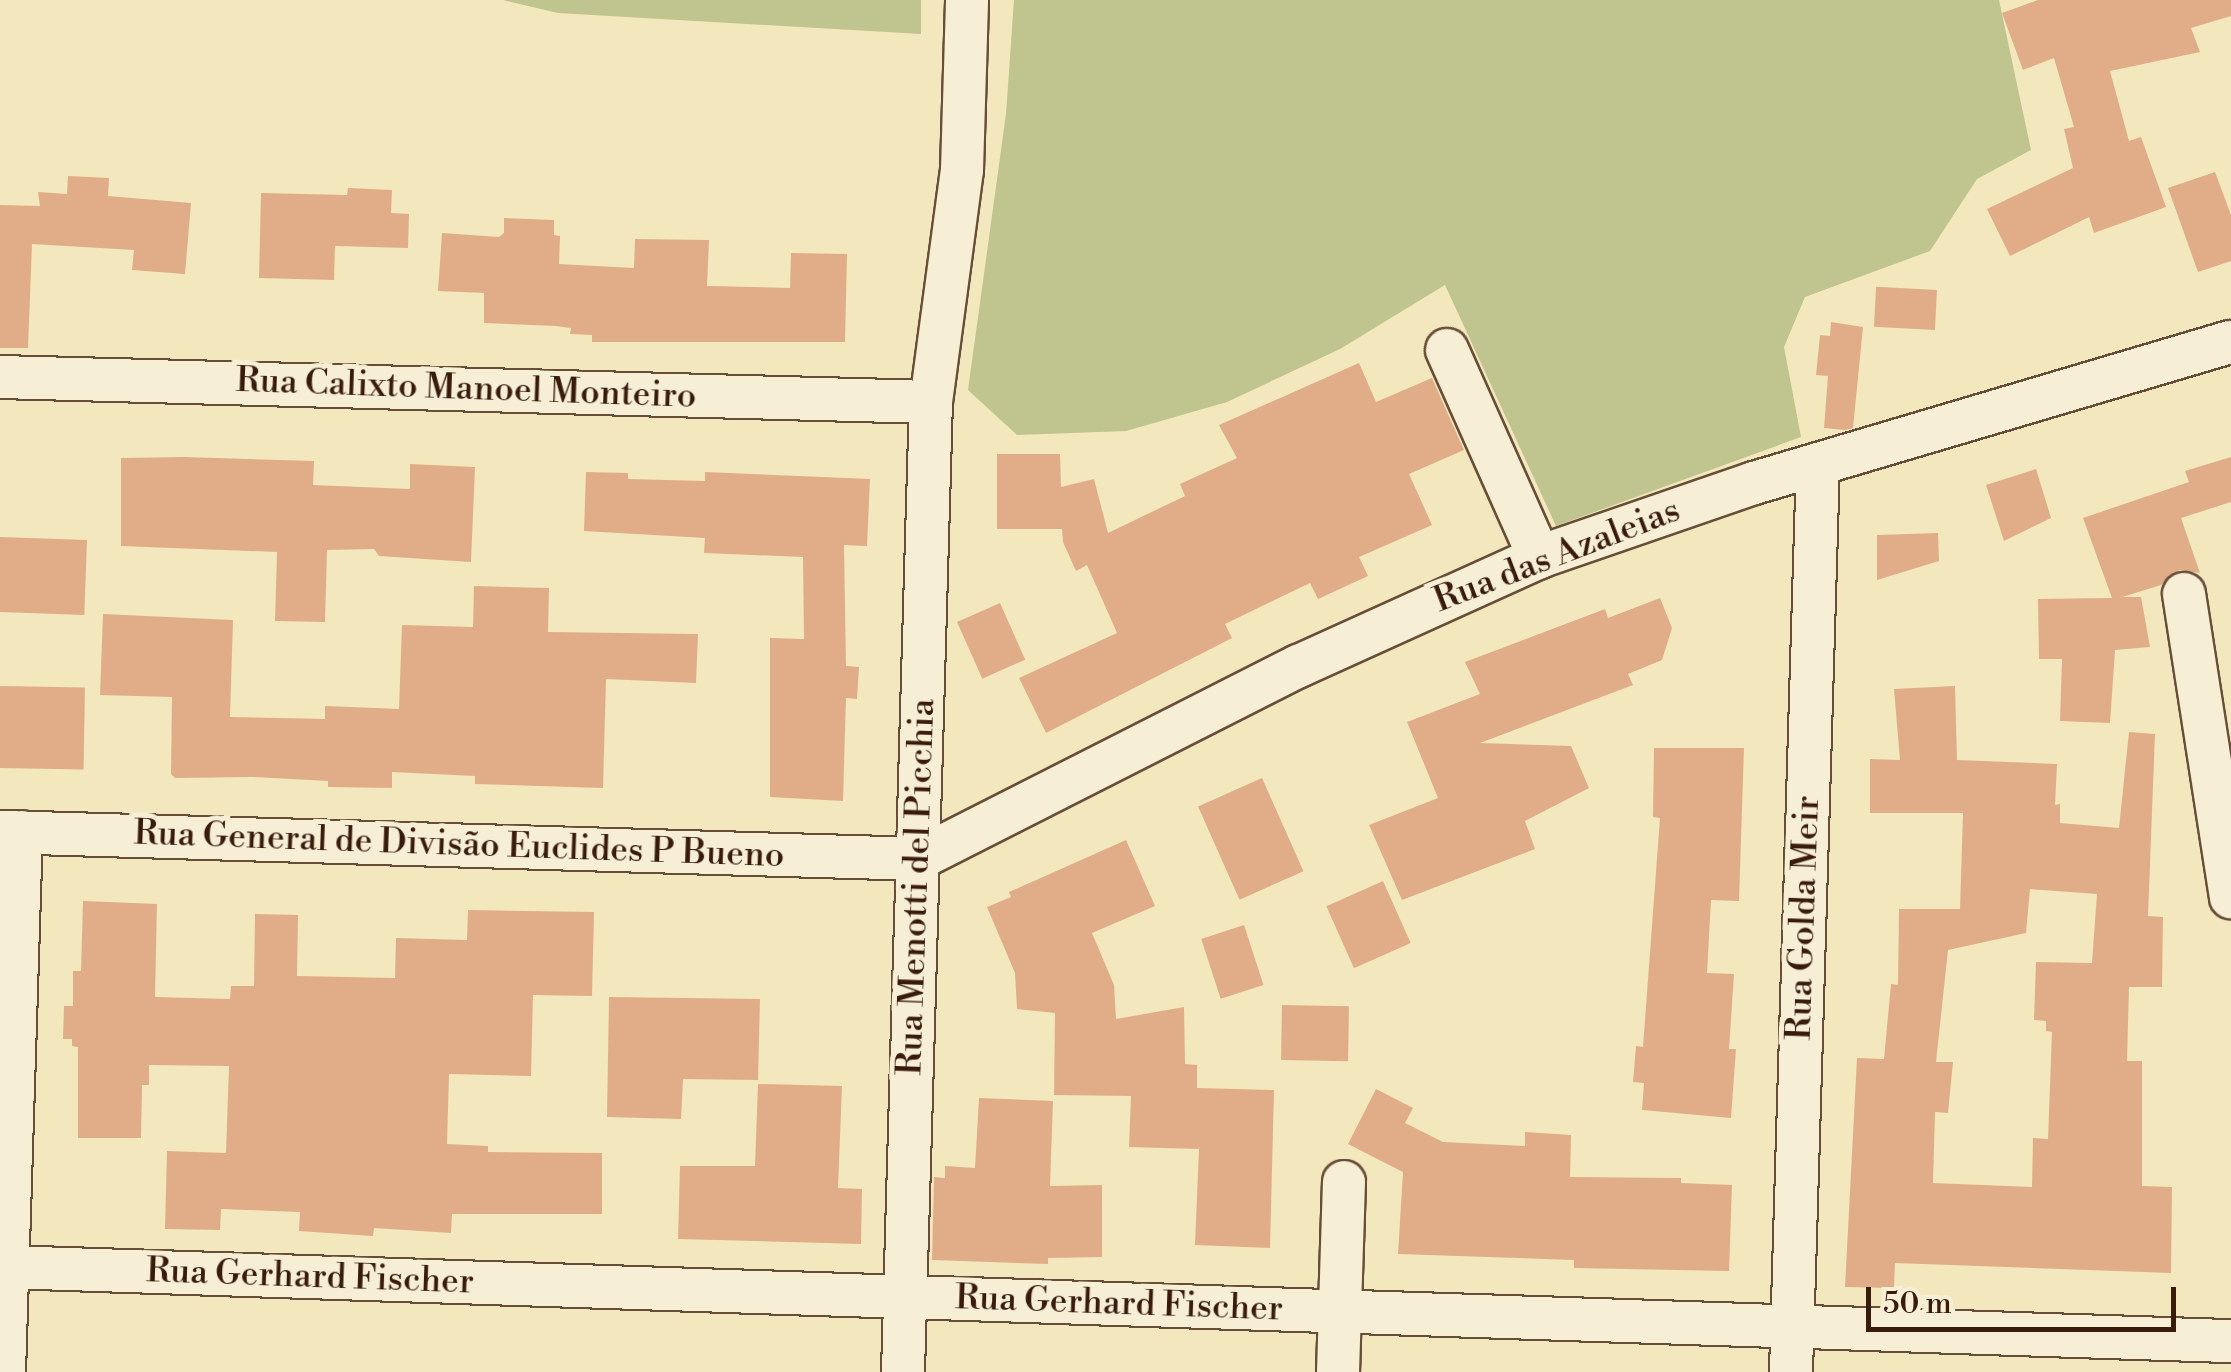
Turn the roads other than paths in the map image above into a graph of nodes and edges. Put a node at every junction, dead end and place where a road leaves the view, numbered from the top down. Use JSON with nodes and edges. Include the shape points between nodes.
{"nodes":[{"id":1,"x":967,"y":0,"type":"edge"},
{"id":2,"x":2231,"y":342,"type":"edge"},
{"id":3,"x":1447,"y":350,"type":"dead end"},
{"id":4,"x":0,"y":377,"type":"edge"},
{"id":5,"x":931,"y":402,"type":"junction"},
{"id":6,"x":1818,"y":464,"type":"junction"},
{"id":7,"x":1540,"y":557,"type":"junction"},
{"id":8,"x":2184,"y":594,"type":"dead end"},
{"id":9,"x":10,"y":832,"type":"edge"},
{"id":10,"x":918,"y":859,"type":"junction"},
{"id":11,"x":2231,"y":898,"type":"edge"},
{"id":12,"x":1344,"y":1182,"type":"dead end"},
{"id":13,"x":8,"y":1267,"type":"junction"},
{"id":14,"x":905,"y":1297,"type":"junction"},
{"id":15,"x":1340,"y":1311,"type":"junction"},
{"id":16,"x":1792,"y":1326,"type":"junction"},
{"id":17,"x":2231,"y":1340,"type":"edge"},
{"id":18,"x":4,"y":1372,"type":"edge"},
{"id":19,"x":902,"y":1372,"type":"edge"},
{"id":20,"x":1338,"y":1372,"type":"edge"},
{"id":21,"x":1791,"y":1372,"type":"edge"}],
"edges":[{"from":1,"to":5,"type":"street","name":"Rua Menotti del Picchia","via":[[962,170]]},
{"from":2,"to":6,"type":"street","name":"Rua das Azaleias"},
{"from":3,"to":7,"type":"street"},
{"from":4,"to":5,"type":"street","name":"Rua Calixto Manoel Monteiro"},
{"from":5,"to":10,"type":"street","name":"Rua Menotti del Picchia"},
{"from":6,"to":7,"type":"street","name":"Rua das Azaleias"},
{"from":6,"to":16,"type":"street","name":"Rua Golda Meir"},
{"from":7,"to":10,"type":"street","name":"Rua das Azaleias","via":[[1299,666]]},
{"from":8,"to":11,"type":"street"},
{"from":9,"to":10,"type":"street","name":"Rua General de Divisão Euclides P Bueno"},
{"from":9,"to":13,"type":"street"},
{"from":10,"to":14,"type":"street","name":"Rua Menotti del Picchia"},
{"from":12,"to":15,"type":"street"},
{"from":13,"to":14,"type":"street","name":"Rua Gerhard Fischer"},
{"from":13,"to":18,"type":"street"},
{"from":14,"to":15,"type":"street","name":"Rua Gerhard Fischer"},
{"from":14,"to":19,"type":"street","name":"Rua Menotti del Picchia"},
{"from":15,"to":16,"type":"street","name":"Rua Gerhard Fischer"},
{"from":15,"to":20,"type":"street"},
{"from":16,"to":17,"type":"street","name":"Rua Gerhard Fischer"},
{"from":16,"to":21,"type":"street","name":"Rua Golda Meir"}]}
